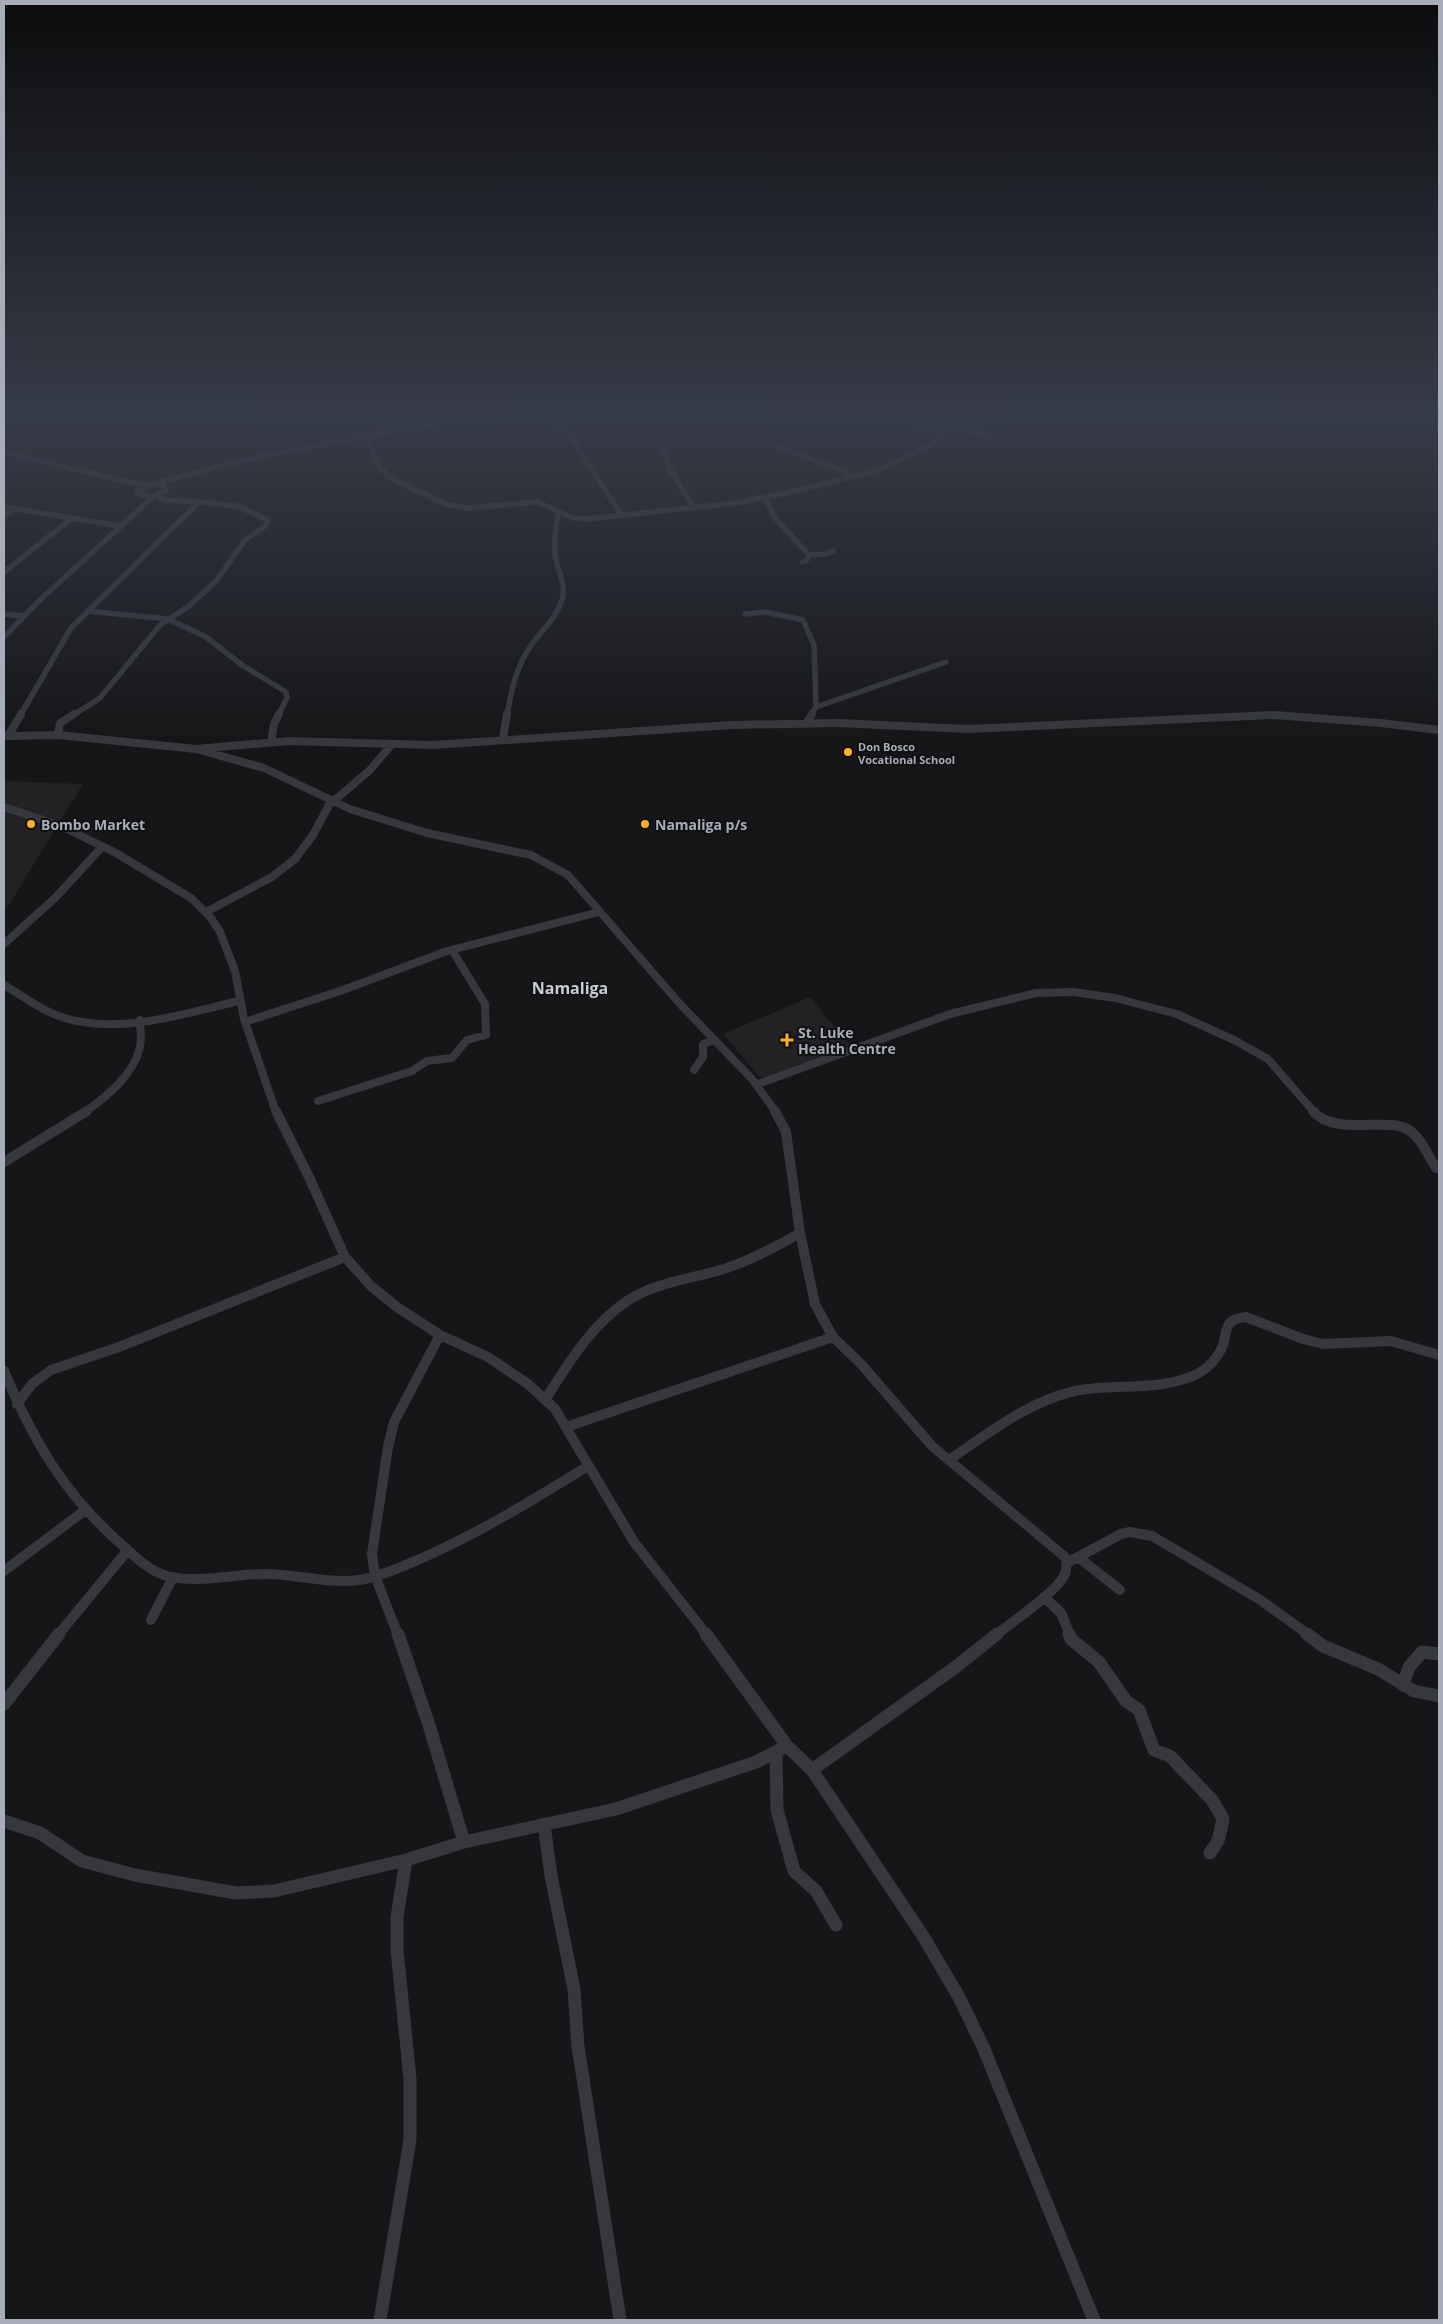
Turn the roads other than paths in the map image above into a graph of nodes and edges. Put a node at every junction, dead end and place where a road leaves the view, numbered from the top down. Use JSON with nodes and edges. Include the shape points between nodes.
{"nodes":[{"id":1,"x":66,"y":522,"type":"edge"},
{"id":2,"x":99,"y":522,"type":"edge"},
{"id":3,"x":125,"y":522,"type":"edge"},
{"id":4,"x":178,"y":522,"type":"edge"},
{"id":5,"x":268,"y":522,"type":"edge"},
{"id":6,"x":558,"y":522,"type":"edge"},
{"id":7,"x":779,"y":522,"type":"edge"},
{"id":8,"x":121,"y":526,"type":"junction"},
{"id":9,"x":833,"y":551,"type":"dead end"},
{"id":10,"x":809,"y":555,"type":"junction"},
{"id":11,"x":802,"y":562,"type":"dead end"},
{"id":12,"x":4,"y":572,"type":"edge"},
{"id":13,"x":87,"y":611,"type":"junction"},
{"id":14,"x":4,"y":614,"type":"edge"},
{"id":15,"x":744,"y":614,"type":"dead end"},
{"id":16,"x":23,"y":616,"type":"junction"},
{"id":17,"x":168,"y":619,"type":"junction"},
{"id":18,"x":4,"y":637,"type":"edge"},
{"id":19,"x":946,"y":662,"type":"dead end"},
{"id":20,"x":816,"y":707,"type":"junction"},
{"id":21,"x":806,"y":724,"type":"junction"},
{"id":22,"x":1439,"y":730,"type":"edge"},
{"id":23,"x":6,"y":735,"type":"edge"},
{"id":24,"x":58,"y":735,"type":"junction"},
{"id":25,"x":503,"y":740,"type":"junction"},
{"id":26,"x":271,"y":742,"type":"junction"},
{"id":27,"x":4,"y":744,"type":"edge"},
{"id":28,"x":392,"y":744,"type":"junction"},
{"id":29,"x":196,"y":748,"type":"junction"},
{"id":30,"x":333,"y":801,"type":"junction"},
{"id":31,"x":4,"y":807,"type":"edge"},
{"id":32,"x":102,"y":847,"type":"junction"},
{"id":33,"x":206,"y":912,"type":"junction"},
{"id":34,"x":599,"y":912,"type":"junction"},
{"id":35,"x":4,"y":944,"type":"edge"},
{"id":36,"x":452,"y":950,"type":"junction"},
{"id":37,"x":4,"y":985,"type":"edge"},
{"id":38,"x":239,"y":1001,"type":"junction"},
{"id":39,"x":140,"y":1020,"type":"junction"},
{"id":40,"x":245,"y":1022,"type":"junction"},
{"id":41,"x":716,"y":1040,"type":"junction"},
{"id":42,"x":694,"y":1070,"type":"dead end"},
{"id":43,"x":758,"y":1084,"type":"junction"},
{"id":44,"x":318,"y":1101,"type":"dead end"},
{"id":45,"x":4,"y":1162,"type":"edge"},
{"id":46,"x":1436,"y":1168,"type":"dead end"},
{"id":47,"x":800,"y":1233,"type":"junction"},
{"id":48,"x":345,"y":1257,"type":"junction"},
{"id":49,"x":440,"y":1335,"type":"junction"},
{"id":50,"x":833,"y":1337,"type":"junction"},
{"id":51,"x":1439,"y":1355,"type":"edge"},
{"id":52,"x":4,"y":1371,"type":"edge"},
{"id":53,"x":545,"y":1400,"type":"junction"},
{"id":54,"x":17,"y":1404,"type":"junction"},
{"id":55,"x":566,"y":1427,"type":"junction"},
{"id":56,"x":949,"y":1460,"type":"junction"},
{"id":57,"x":588,"y":1466,"type":"junction"},
{"id":58,"x":84,"y":1511,"type":"junction"},
{"id":59,"x":128,"y":1550,"type":"junction"},
{"id":60,"x":1078,"y":1557,"type":"junction"},
{"id":61,"x":1067,"y":1563,"type":"junction"},
{"id":62,"x":4,"y":1571,"type":"edge"},
{"id":63,"x":375,"y":1576,"type":"junction"},
{"id":64,"x":173,"y":1577,"type":"junction"},
{"id":65,"x":1120,"y":1590,"type":"dead end"},
{"id":66,"x":1044,"y":1596,"type":"junction"},
{"id":67,"x":151,"y":1620,"type":"dead end"},
{"id":68,"x":1439,"y":1654,"type":"edge"},
{"id":69,"x":1404,"y":1685,"type":"junction"},
{"id":70,"x":1439,"y":1696,"type":"edge"},
{"id":71,"x":4,"y":1704,"type":"edge"},
{"id":72,"x":781,"y":1749,"type":"junction"},
{"id":73,"x":812,"y":1770,"type":"junction"},
{"id":74,"x":4,"y":1820,"type":"edge"},
{"id":75,"x":544,"y":1824,"type":"junction"},
{"id":76,"x":464,"y":1842,"type":"junction"},
{"id":77,"x":1210,"y":1853,"type":"dead end"},
{"id":78,"x":406,"y":1860,"type":"junction"},
{"id":79,"x":836,"y":1925,"type":"dead end"},
{"id":80,"x":380,"y":2320,"type":"edge"},
{"id":81,"x":620,"y":2320,"type":"edge"},
{"id":82,"x":1094,"y":2320,"type":"edge"}],
"edges":[{"from":1,"to":12,"type":"street"},
{"from":2,"to":8,"type":"street"},
{"from":3,"to":8,"type":"street"},
{"from":4,"to":13,"type":"street"},
{"from":5,"to":17,"type":"street","via":[[245,540],[217,580],[189,606]]},
{"from":6,"to":25,"type":"street","via":[[556,558],[564,592],[558,610],[525,654],[510,699]]},
{"from":7,"to":10,"type":"street"},
{"from":8,"to":16,"type":"street"},
{"from":9,"to":10,"type":"street"},
{"from":10,"to":11,"type":"street"},
{"from":13,"to":17,"type":"street"},
{"from":13,"to":23,"type":"street","via":[[65,635]]},
{"from":14,"to":16,"type":"street"},
{"from":15,"to":20,"type":"street","via":[[765,612],[803,620],[814,645]]},
{"from":16,"to":18,"type":"street"},
{"from":17,"to":24,"type":"street","via":[[100,698],[60,723]]},
{"from":17,"to":26,"type":"street","via":[[206,637],[242,665],[286,692]]},
{"from":19,"to":20,"type":"street"},
{"from":20,"to":21,"type":"street"},
{"from":21,"to":22,"type":"street","via":[[968,729],[1274,716]]},
{"from":21,"to":25,"type":"street","via":[[730,725]]},
{"from":23,"to":24,"type":"street"},
{"from":23,"to":27,"type":"street"},
{"from":24,"to":29,"type":"street"},
{"from":25,"to":28,"type":"street","via":[[468,744]]},
{"from":26,"to":28,"type":"street"},
{"from":26,"to":29,"type":"street"},
{"from":28,"to":30,"type":"street","via":[[370,770]]},
{"from":29,"to":30,"type":"street","via":[[264,768]]},
{"from":30,"to":33,"type":"street","via":[[308,844],[295,859],[272,877]]},
{"from":30,"to":34,"type":"street","via":[[427,833],[546,860],[568,875]]},
{"from":31,"to":32,"type":"street","via":[[48,821]]},
{"from":32,"to":33,"type":"street","via":[[191,898]]},
{"from":32,"to":35,"type":"street","via":[[55,898]]},
{"from":33,"to":38,"type":"street","via":[[228,951],[235,971]]},
{"from":34,"to":36,"type":"street"},
{"from":34,"to":41,"type":"street"},
{"from":36,"to":40,"type":"street"},
{"from":36,"to":44,"type":"street","via":[[485,1004],[486,1035],[467,1040],[452,1058],[427,1061],[412,1071]]},
{"from":37,"to":39,"type":"street","via":[[68,1018],[96,1023]]},
{"from":38,"to":39,"type":"street"},
{"from":38,"to":40,"type":"street"},
{"from":39,"to":45,"type":"street","via":[[138,1057],[105,1097],[76,1120]]},
{"from":40,"to":48,"type":"street","via":[[276,1115],[309,1177]]},
{"from":41,"to":42,"type":"street","via":[[703,1044],[703,1057]]},
{"from":41,"to":43,"type":"street"},
{"from":43,"to":46,"type":"street","via":[[912,1027],[1006,999],[1055,991],[1092,993],[1177,1014],[1234,1040],[1268,1059],[1316,1115],[1325,1120],[1357,1126],[1407,1128]]},
{"from":43,"to":47,"type":"street","via":[[786,1132]]},
{"from":47,"to":50,"type":"street","via":[[815,1304]]},
{"from":47,"to":53,"type":"street","via":[[745,1261],[646,1290],[618,1307],[574,1356]]},
{"from":48,"to":49,"type":"street","via":[[371,1286],[396,1307]]},
{"from":48,"to":54,"type":"street","via":[[51,1370],[32,1384]]},
{"from":49,"to":53,"type":"street","via":[[488,1357],[528,1384]]},
{"from":49,"to":63,"type":"street","via":[[394,1422],[374,1537]]},
{"from":50,"to":55,"type":"street"},
{"from":50,"to":56,"type":"street","via":[[861,1364],[932,1446]]},
{"from":51,"to":56,"type":"street","via":[[1391,1341],[1323,1344],[1246,1317],[1236,1317],[1229,1322],[1220,1352],[1196,1374],[1152,1387],[1097,1388],[1053,1399]]},
{"from":52,"to":54,"type":"street"},
{"from":53,"to":55,"type":"street"},
{"from":54,"to":58,"type":"street","via":[[59,1480]]},
{"from":55,"to":57,"type":"street"},
{"from":56,"to":61,"type":"street","via":[[1059,1551]]},
{"from":57,"to":63,"type":"street","via":[[486,1528]]},
{"from":57,"to":72,"type":"street","via":[[634,1542],[725,1659]]},
{"from":58,"to":59,"type":"street"},
{"from":58,"to":62,"type":"street"},
{"from":59,"to":64,"type":"street","via":[[152,1570]]},
{"from":59,"to":71,"type":"street"},
{"from":60,"to":61,"type":"street"},
{"from":60,"to":65,"type":"street"},
{"from":60,"to":69,"type":"street","via":[[1121,1534],[1130,1532],[1152,1536],[1259,1599],[1323,1646],[1378,1669]]},
{"from":61,"to":66,"type":"street","via":[[1064,1576]]},
{"from":63,"to":64,"type":"street","via":[[358,1580],[260,1574]]},
{"from":63,"to":76,"type":"street","via":[[429,1725]]},
{"from":64,"to":67,"type":"street"},
{"from":66,"to":73,"type":"street","via":[[957,1666]]},
{"from":66,"to":77,"type":"street","via":[[1061,1613],[1070,1639],[1099,1662],[1126,1701],[1138,1710],[1154,1750],[1170,1756],[1212,1800],[1223,1819],[1218,1841]]},
{"from":68,"to":69,"type":"street","via":[[1422,1652],[1409,1666]]},
{"from":69,"to":70,"type":"street","via":[[1414,1691]]},
{"from":72,"to":73,"type":"street"},
{"from":72,"to":75,"type":"street","via":[[713,1778],[624,1807]]},
{"from":72,"to":79,"type":"street","via":[[777,1810],[794,1871],[816,1891]]},
{"from":73,"to":82,"type":"street","via":[[923,1936],[959,1997],[984,2048]]},
{"from":74,"to":78,"type":"street","via":[[40,1833],[82,1861],[135,1875],[236,1893],[274,1891]]},
{"from":75,"to":76,"type":"street"},
{"from":75,"to":81,"type":"street","via":[[574,1989],[578,2046]]},
{"from":76,"to":78,"type":"street"},
{"from":78,"to":80,"type":"street","via":[[397,1917],[397,1942],[410,2078],[410,2140]]}]}
